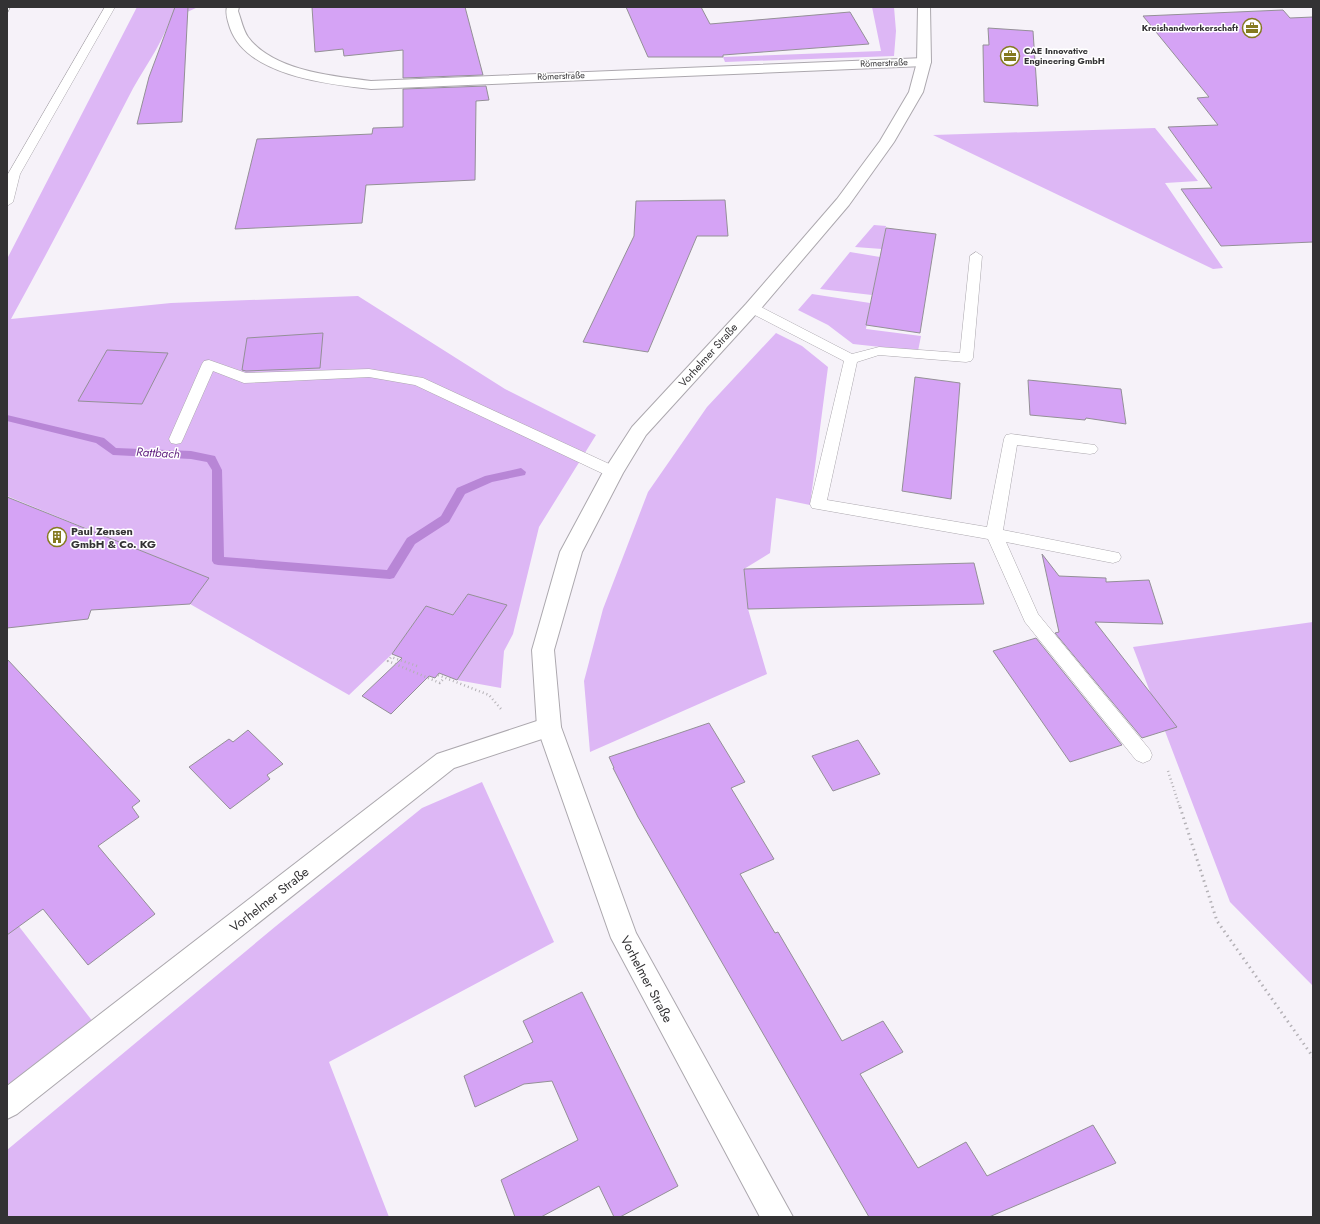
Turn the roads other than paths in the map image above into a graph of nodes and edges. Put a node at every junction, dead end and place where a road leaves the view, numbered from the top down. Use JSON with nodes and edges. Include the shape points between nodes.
{"nodes":[{"id":1,"x":110,"y":7,"type":"edge"},
{"id":2,"x":233,"y":7,"type":"edge"},
{"id":3,"x":924,"y":7,"type":"edge"},
{"id":4,"x":924,"y":62,"type":"junction"},
{"id":5,"x":7,"y":202,"type":"edge"},
{"id":6,"x":976,"y":256,"type":"dead end"},
{"id":7,"x":752,"y":308,"type":"junction"},
{"id":8,"x":851,"y":359,"type":"junction"},
{"id":9,"x":176,"y":438,"type":"dead end"},
{"id":10,"x":1090,"y":449,"type":"dead end"},
{"id":11,"x":613,"y":472,"type":"junction"},
{"id":12,"x":994,"y":534,"type":"junction"},
{"id":13,"x":1113,"y":557,"type":"dead end"},
{"id":14,"x":549,"y":727,"type":"junction"},
{"id":15,"x":1143,"y":755,"type":"road end"},
{"id":16,"x":7,"y":1104,"type":"edge"},
{"id":17,"x":777,"y":1217,"type":"edge"}],
"edges":[{"from":1,"to":5,"type":"lane","via":[[14,174]]},
{"from":2,"to":4,"type":"street","name":"Römerstraße","via":[[232,11],[242,38],[252,50],[273,63],[325,79],[371,85]]},
{"from":3,"to":4,"type":"street","name":"Vorhelmer Straße"},
{"from":4,"to":7,"type":"street","name":"Vorhelmer Straße","via":[[916,92],[887,142],[843,202]]},
{"from":6,"to":8,"type":"lane","via":[[966,358],[879,351]]},
{"from":7,"to":8,"type":"lane"},
{"from":7,"to":11,"type":"street","name":"Vorhelmer Straße","via":[[638,431]]},
{"from":8,"to":12,"type":"lane","via":[[818,504]]},
{"from":9,"to":11,"type":"lane","via":[[209,364],[244,378],[369,373],[418,381]]},
{"from":10,"to":12,"type":"lane","via":[[1011,439]]},
{"from":11,"to":14,"type":"street","name":"Vorhelmer Straße","via":[[571,552],[543,650]]},
{"from":12,"to":13,"type":"lane"},
{"from":12,"to":15,"type":"lane","via":[[1031,617]]},
{"from":14,"to":16,"type":"street","name":"Vorhelmer Straße","via":[[446,761]]},
{"from":14,"to":17,"type":"street","name":"Vorhelmer Straße","via":[[624,938]]}]}
